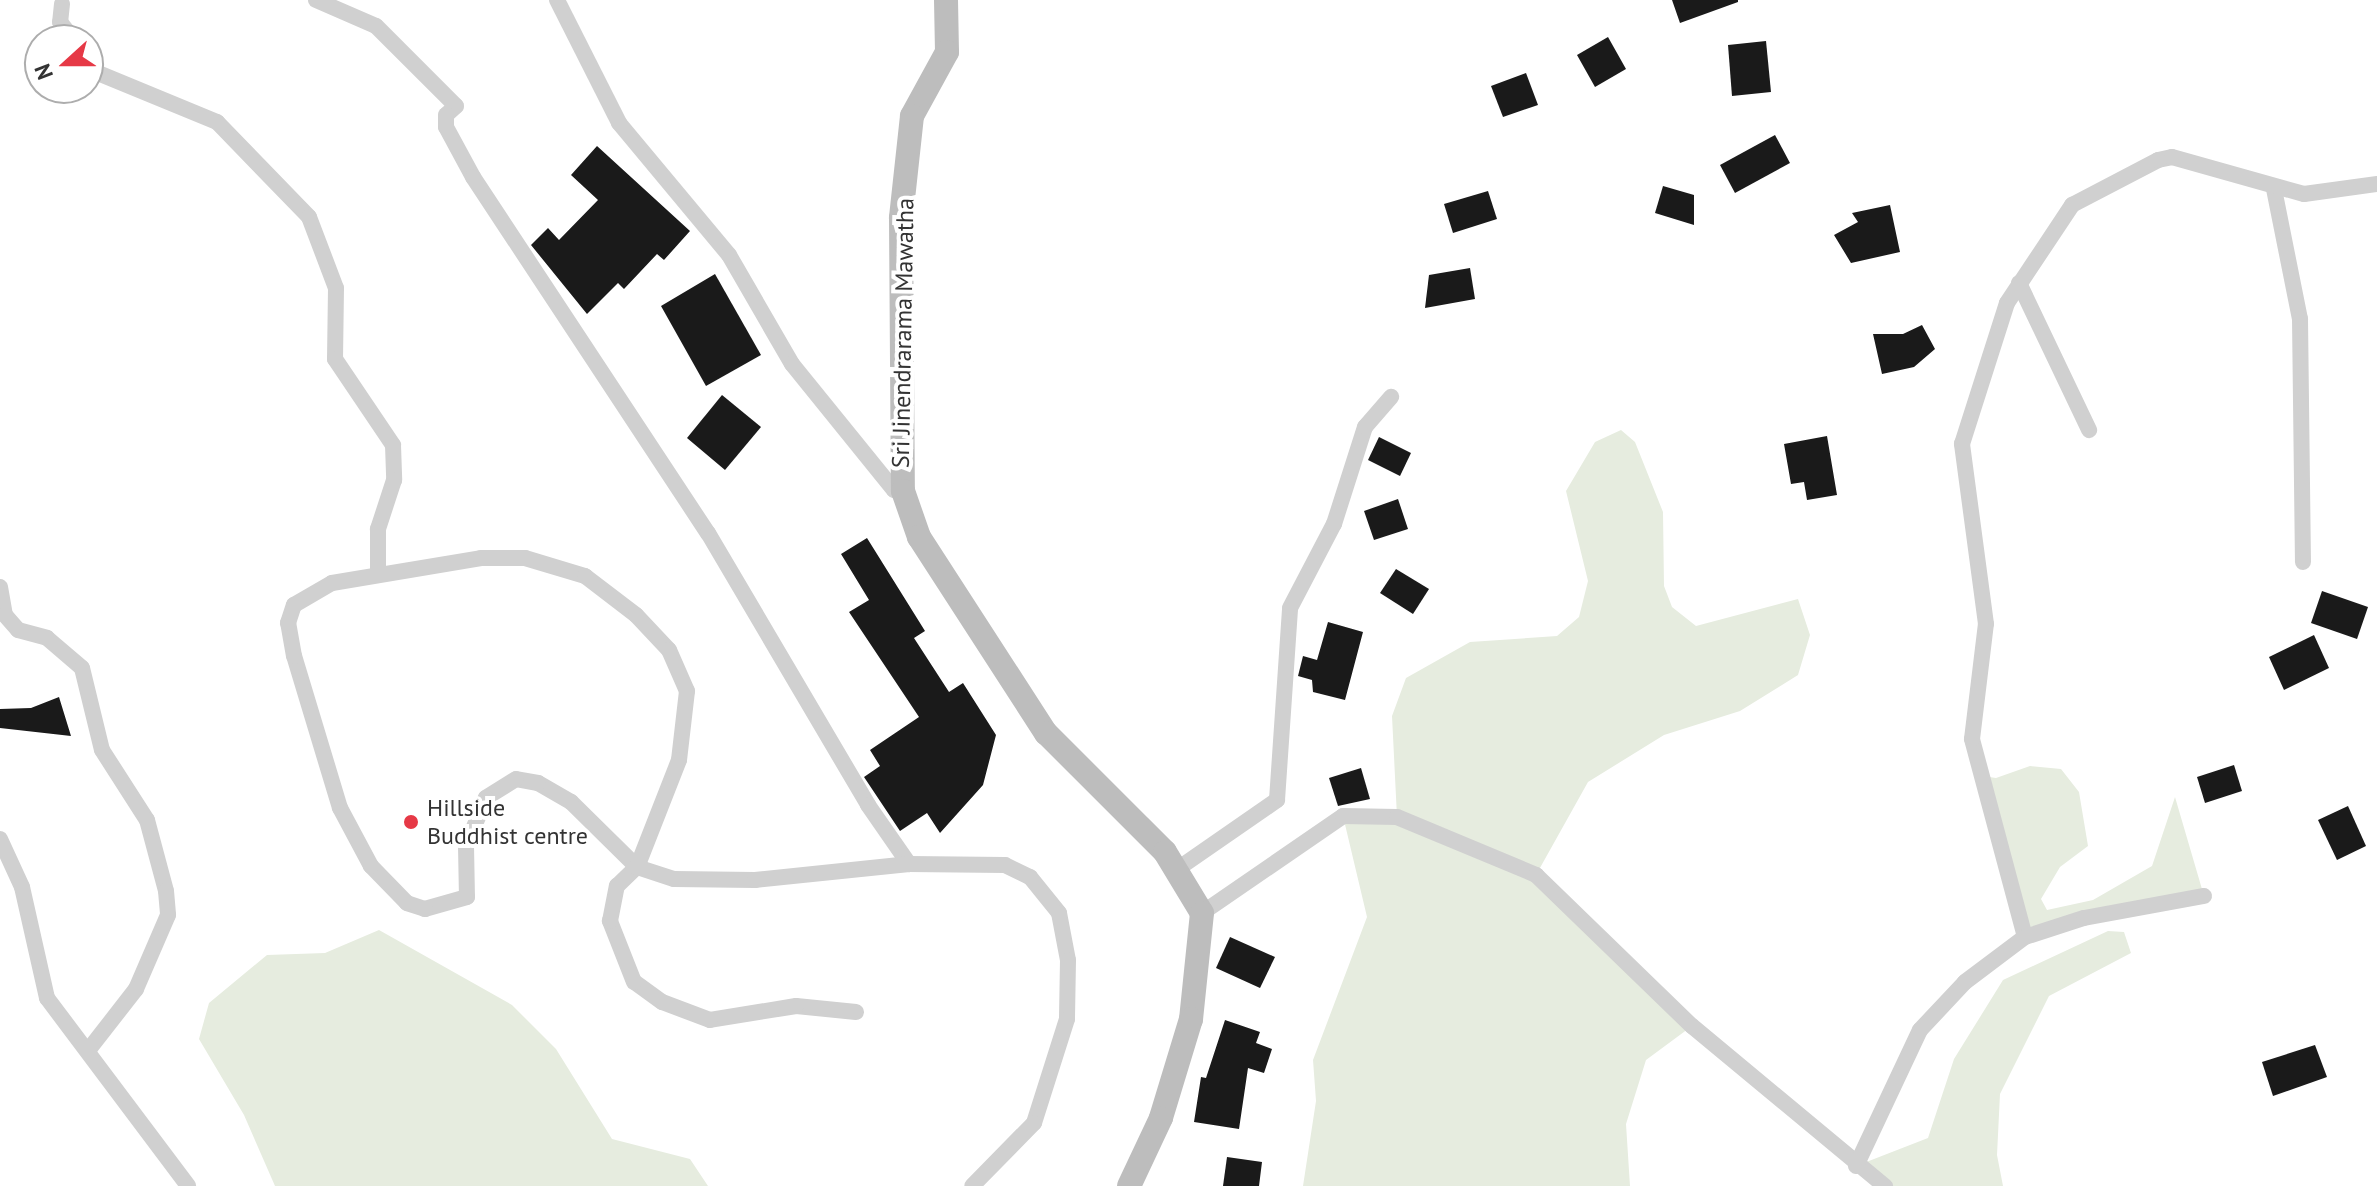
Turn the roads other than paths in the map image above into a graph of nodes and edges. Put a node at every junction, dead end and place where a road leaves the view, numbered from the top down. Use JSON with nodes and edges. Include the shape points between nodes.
{"nodes":[{"id":1,"x":316,"y":0,"type":"edge"},
{"id":2,"x":557,"y":0,"type":"edge"},
{"id":3,"x":946,"y":0,"type":"edge"},
{"id":4,"x":62,"y":4,"type":"dead end"},
{"id":5,"x":62,"y":24,"type":"edge"},
{"id":6,"x":104,"y":75,"type":"edge"},
{"id":7,"x":2377,"y":184,"type":"edge"},
{"id":8,"x":2274,"y":189,"type":"junction"},
{"id":9,"x":2019,"y":283,"type":"junction"},
{"id":10,"x":1391,"y":397,"type":"dead end"},
{"id":11,"x":2089,"y":430,"type":"dead end"},
{"id":12,"x":903,"y":491,"type":"junction"},
{"id":13,"x":2303,"y":562,"type":"dead end"},
{"id":14,"x":378,"y":574,"type":"junction"},
{"id":15,"x":0,"y":587,"type":"edge"},
{"id":16,"x":0,"y":839,"type":"edge"},
{"id":17,"x":909,"y":864,"type":"junction"},
{"id":18,"x":637,"y":867,"type":"junction"},
{"id":19,"x":1176,"y":870,"type":"junction"},
{"id":20,"x":2204,"y":896,"type":"dead end"},
{"id":21,"x":1202,"y":913,"type":"junction"},
{"id":22,"x":2025,"y":937,"type":"junction"},
{"id":23,"x":856,"y":1012,"type":"dead end"},
{"id":24,"x":90,"y":1048,"type":"junction"},
{"id":25,"x":1856,"y":1166,"type":"junction"},
{"id":26,"x":188,"y":1186,"type":"edge"},
{"id":27,"x":972,"y":1186,"type":"edge"},
{"id":28,"x":1129,"y":1186,"type":"edge"},
{"id":29,"x":1885,"y":1186,"type":"edge"}],
"edges":[{"from":1,"to":17,"type":"street","via":[[376,26],[456,106],[446,115],[446,127],[473,177],[708,533]]},
{"from":2,"to":12,"type":"street","via":[[619,123],[729,255],[792,364],[894,490]]},
{"from":3,"to":12,"type":"main road","name":"Sri Jinendrarama Mawatha","via":[[947,52],[912,116],[901,218]]},
{"from":4,"to":5,"type":"street"},
{"from":6,"to":14,"type":"street","via":[[217,122],[309,217],[336,288],[335,359],[393,445],[394,480],[378,529]]},
{"from":7,"to":8,"type":"street","via":[[2304,194]]},
{"from":8,"to":9,"type":"street","via":[[2249,175],[2172,157],[2158,160],[2072,205]]},
{"from":8,"to":13,"type":"street","via":[[2300,319]]},
{"from":9,"to":11,"type":"street"},
{"from":9,"to":22,"type":"street","via":[[1962,444],[1986,624],[1972,739]]},
{"from":10,"to":19,"type":"street","via":[[1365,427],[1334,524],[1290,608],[1277,800]]},
{"from":12,"to":19,"type":"main road","name":"Sri Jinendrarama Mawatha","via":[[919,537],[1046,733]]},
{"from":14,"to":18,"type":"street","via":[[481,558],[525,558],[585,576],[636,615],[669,650],[687,691],[685,724],[679,760]]},
{"from":14,"to":18,"type":"street","via":[[308,593],[294,605],[288,623],[340,808],[371,866],[407,903],[425,909],[467,897],[466,846],[476,819],[498,784],[516,779],[571,802]]},
{"from":15,"to":24,"type":"street","via":[[5,615],[18,630],[47,638],[82,668],[102,750],[147,820],[166,891],[168,915],[136,989]]},
{"from":16,"to":24,"type":"street","via":[[22,887],[47,998]]},
{"from":17,"to":18,"type":"street","via":[[755,880],[674,879]]},
{"from":17,"to":27,"type":"street","via":[[1005,865],[1030,877],[1059,913],[1067,1019],[1034,1123]]},
{"from":18,"to":23,"type":"street","via":[[617,886],[610,921],[634,982],[662,1002],[710,1020],[796,1006]]},
{"from":19,"to":21,"type":"main road","name":"Sri Jinendrarama Mawatha"},
{"from":20,"to":22,"type":"street","via":[[2084,918]]},
{"from":21,"to":25,"type":"street","via":[[1343,816],[1397,817],[1536,875],[1692,1026]]},
{"from":21,"to":28,"type":"main road","via":[[1191,1019],[1161,1118]]},
{"from":22,"to":25,"type":"street","via":[[1965,982],[1920,1030]]},
{"from":24,"to":26,"type":"street","via":[[110,1090],[146,1122]]},
{"from":25,"to":29,"type":"street"}]}
